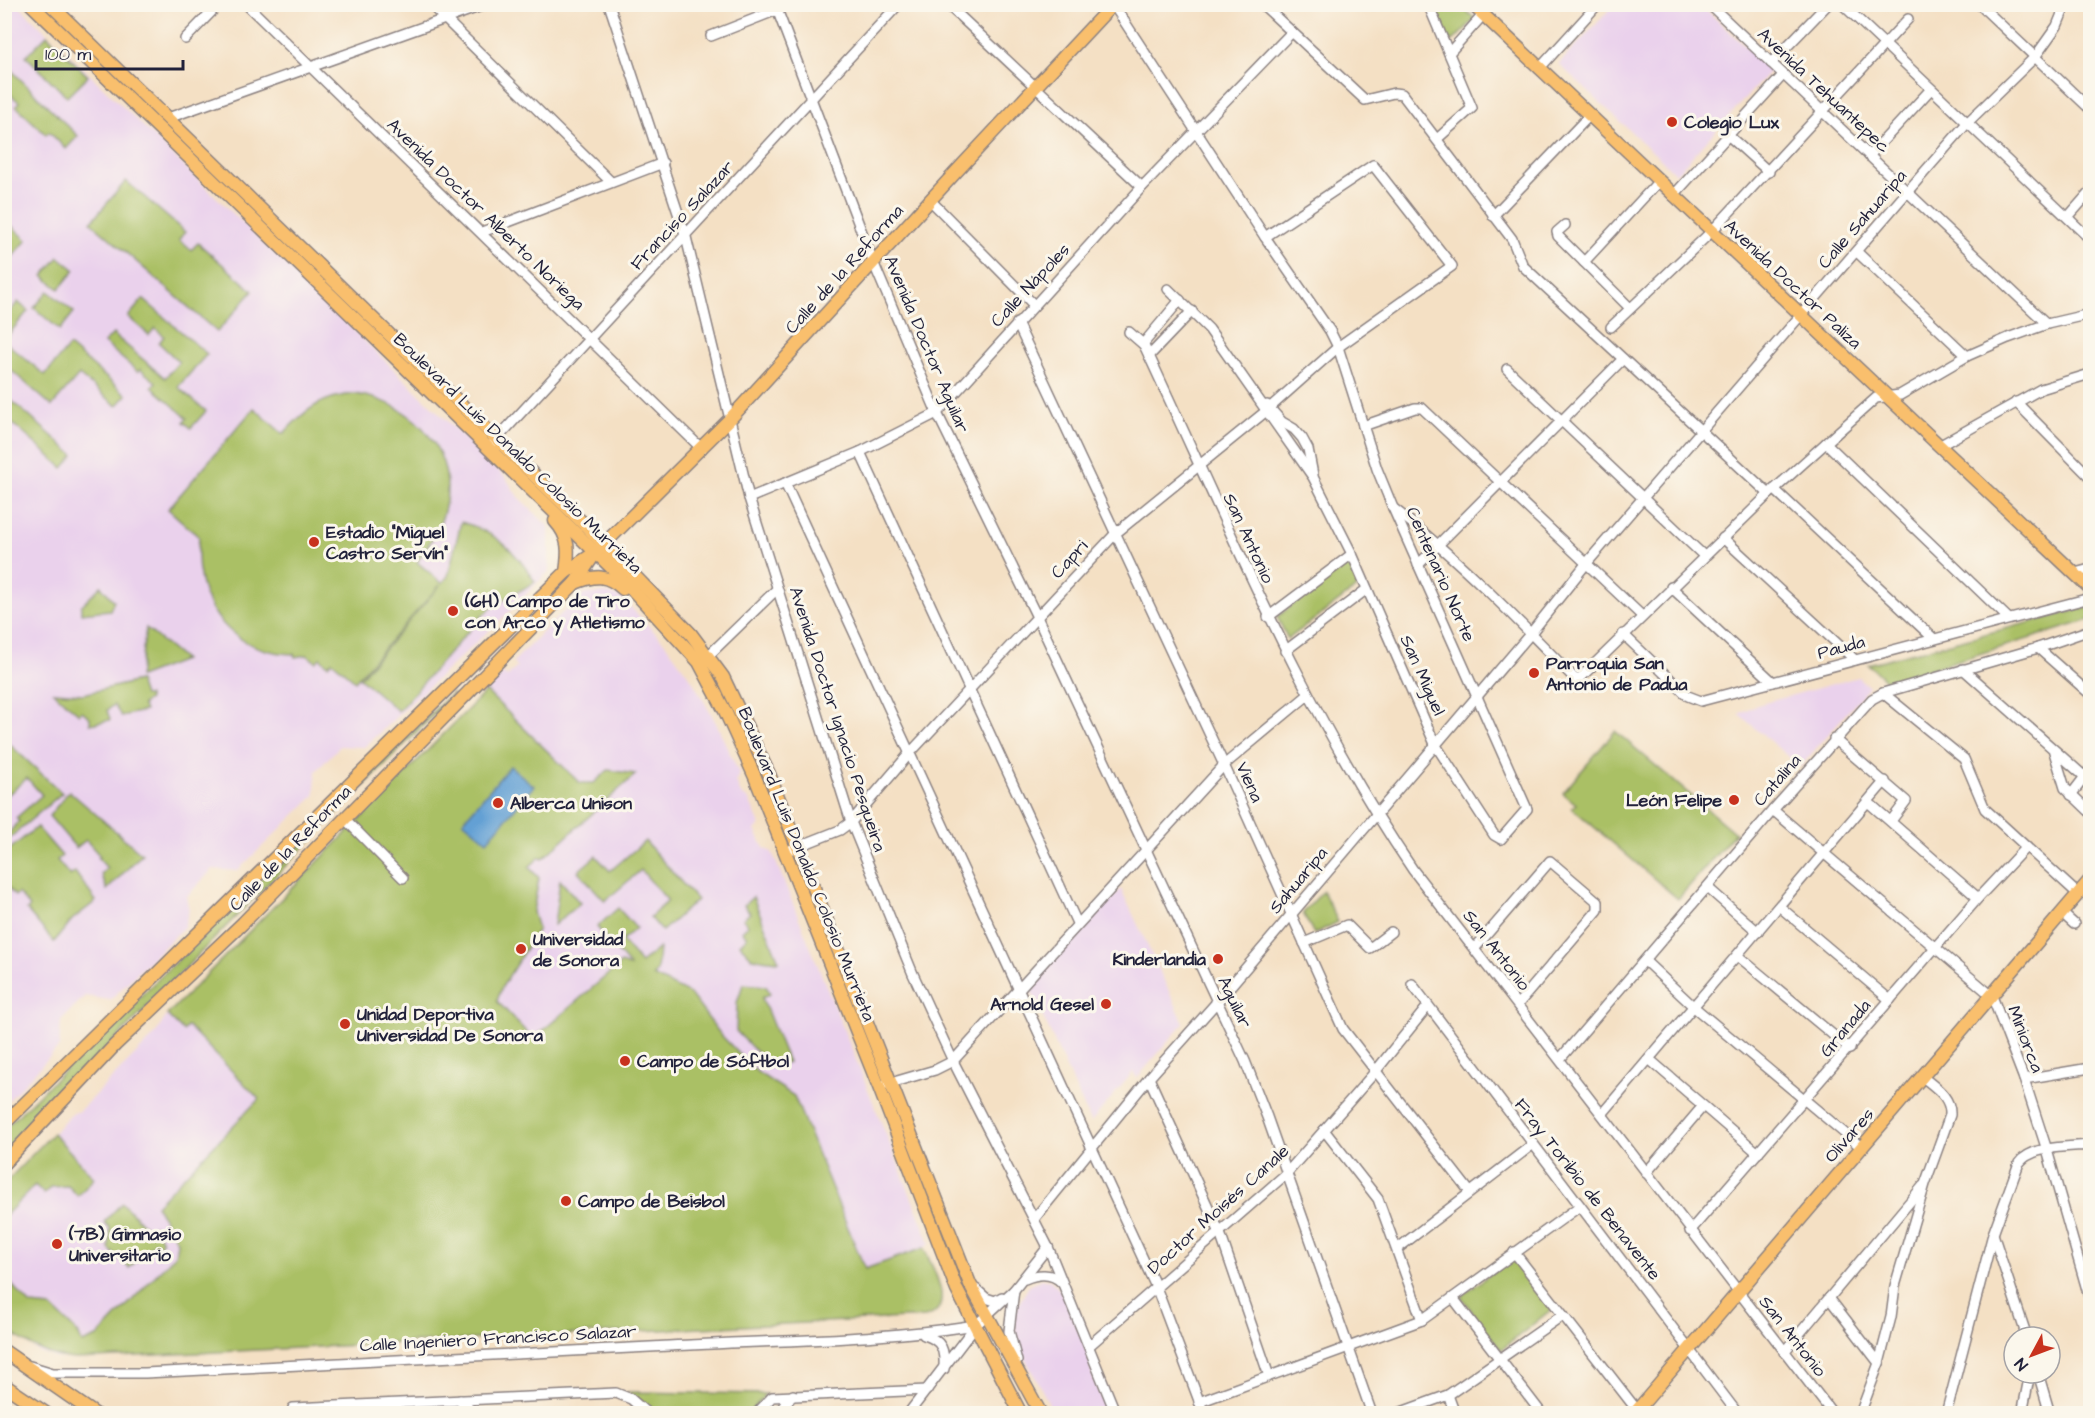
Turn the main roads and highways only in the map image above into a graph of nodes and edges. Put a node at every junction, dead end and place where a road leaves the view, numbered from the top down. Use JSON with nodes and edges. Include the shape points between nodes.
{"nodes":[{"id":1,"x":31,"y":4,"type":"edge"},
{"id":2,"x":50,"y":4,"type":"edge"},
{"id":3,"x":1472,"y":4,"type":"edge"},
{"id":4,"x":1113,"y":5,"type":"edge"},
{"id":5,"x":514,"y":474,"type":"junction"},
{"id":6,"x":600,"y":548,"type":"junction"},
{"id":7,"x":566,"y":572,"type":"junction"},
{"id":8,"x":575,"y":583,"type":"junction"},
{"id":9,"x":2091,"y":588,"type":"edge"},
{"id":10,"x":712,"y":684,"type":"junction"},
{"id":11,"x":765,"y":765,"type":"junction"},
{"id":12,"x":2091,"y":880,"type":"edge"},
{"id":13,"x":884,"y":1085,"type":"junction"},
{"id":14,"x":4,"y":1124,"type":"edge"},
{"id":15,"x":4,"y":1163,"type":"edge"},
{"id":16,"x":4,"y":1352,"type":"edge"},
{"id":17,"x":4,"y":1385,"type":"edge"},
{"id":18,"x":1637,"y":1412,"type":"edge"},
{"id":19,"x":47,"y":1413,"type":"edge"},
{"id":20,"x":95,"y":1413,"type":"edge"},
{"id":21,"x":1021,"y":1413,"type":"edge"},
{"id":22,"x":1041,"y":1413,"type":"edge"}],
"edges":[{"from":1,"to":5,"type":"main road","name":"Boulevard Luis Donaldo Colosio Murrieta"},
{"from":2,"to":6,"type":"main road","name":"Boulevard Luis Donaldo Colosio Murrieta","via":[[497,438]]},
{"from":3,"to":9,"type":"main road","name":"Avenida Doctor Paliza"},
{"from":4,"to":6,"type":"main road","name":"Calle de la Reforma","via":[[730,420]]},
{"from":5,"to":6,"type":"main road","name":"Boulevard Luis Donaldo Colosio Murrieta"},
{"from":5,"to":7,"type":"main road","via":[[563,530],[569,548]]},
{"from":6,"to":7,"type":"main road","name":"Calle de la Reforma"},
{"from":6,"to":8,"type":"main road","name":"Calle de la Reforma"},
{"from":6,"to":10,"type":"main road","name":"Boulevard Luis Donaldo Colosio Murrieta","via":[[699,662]]},
{"from":6,"to":11,"type":"main road","name":"Boulevard Luis Donaldo Colosio Murrieta","via":[[691,634],[708,656],[739,705]]},
{"from":7,"to":14,"type":"main road","name":"Calle de la Reforma"},
{"from":8,"to":10,"type":"main road","via":[[591,577],[610,579]]},
{"from":8,"to":15,"type":"main road","name":"Calle de la Reforma","via":[[243,923],[115,1045]]},
{"from":10,"to":11,"type":"main road","via":[[727,700],[751,748]]},
{"from":10,"to":13,"type":"main road","name":"Boulevard Luis Donaldo Colosio Murrieta"},
{"from":11,"to":13,"type":"main road","name":"Boulevard Luis Donaldo Colosio Murrieta"},
{"from":12,"to":18,"type":"main road","name":"Olivares"},
{"from":13,"to":21,"type":"main road","name":"Boulevard Luis Donaldo Colosio Murrieta","via":[[957,1290]]},
{"from":13,"to":22,"type":"main road","name":"Boulevard Luis Donaldo Colosio Murrieta","via":[[970,1284]]},
{"from":16,"to":20,"type":"main road"},
{"from":17,"to":19,"type":"main road"}]}
